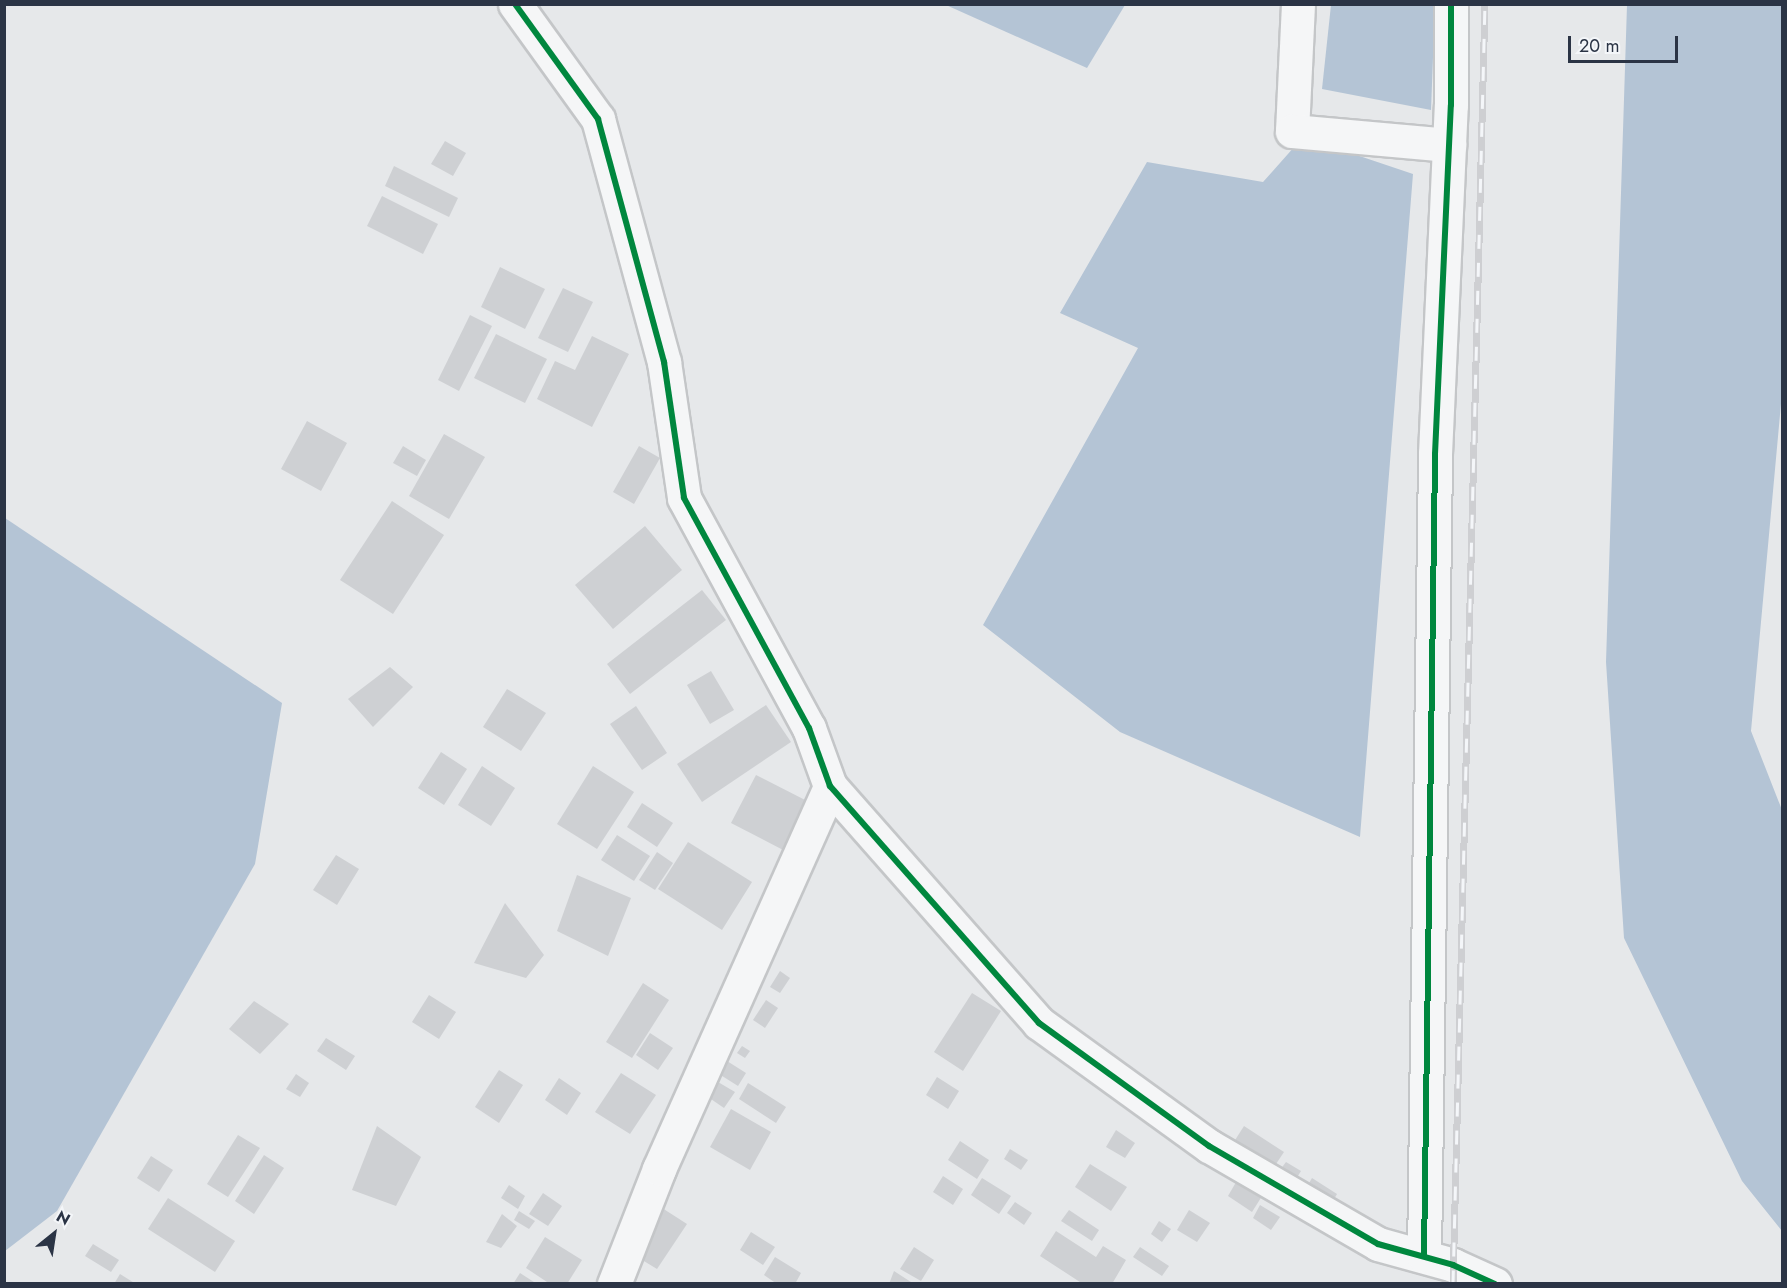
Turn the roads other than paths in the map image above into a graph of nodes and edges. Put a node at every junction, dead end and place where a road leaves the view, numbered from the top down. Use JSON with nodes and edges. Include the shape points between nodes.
{"nodes":[{"id":1,"x":515,"y":4,"type":"edge"},
{"id":2,"x":1298,"y":4,"type":"edge"},
{"id":3,"x":1451,"y":4,"type":"edge"},
{"id":4,"x":1449,"y":145,"type":"junction"},
{"id":5,"x":830,"y":786,"type":"junction"},
{"id":6,"x":1424,"y":1257,"type":"junction"},
{"id":7,"x":614,"y":1284,"type":"edge"},
{"id":8,"x":1495,"y":1284,"type":"edge"}],
"edges":[{"from":1,"to":5,"type":"street","via":[[598,120],[664,362],[684,498],[809,728]]},
{"from":2,"to":4,"type":"street","via":[[1292,131]]},
{"from":3,"to":4,"type":"street"},
{"from":4,"to":6,"type":"street","via":[[1435,454]]},
{"from":5,"to":6,"type":"street","via":[[1039,1023],[1209,1146],[1378,1244]]},
{"from":5,"to":7,"type":"street","via":[[659,1169]]},
{"from":6,"to":8,"type":"street"}]}
